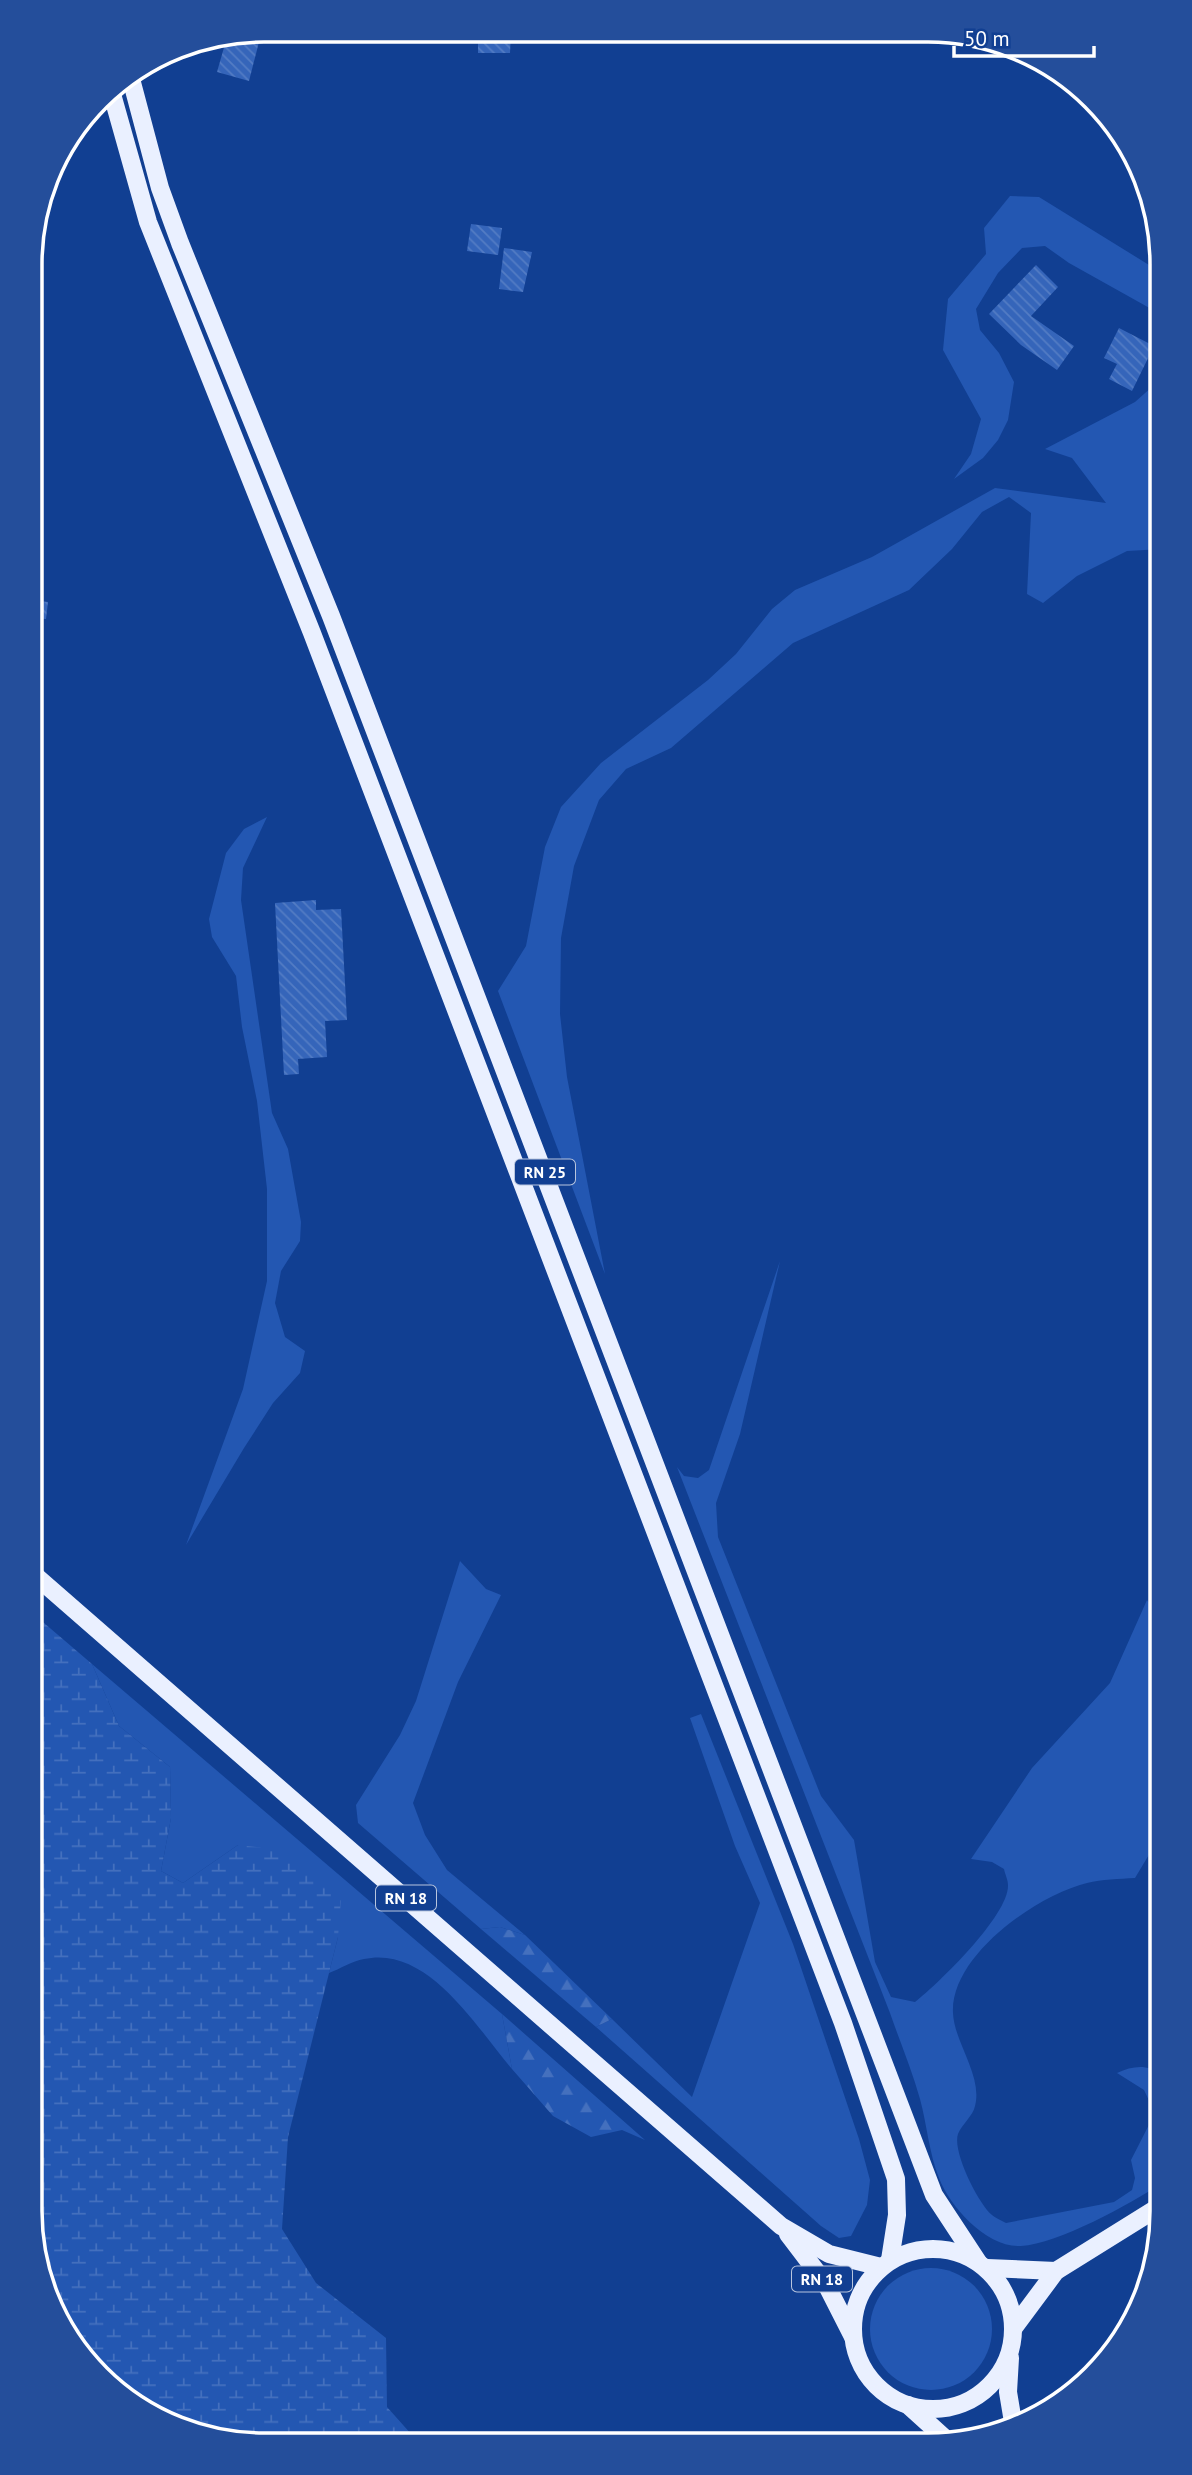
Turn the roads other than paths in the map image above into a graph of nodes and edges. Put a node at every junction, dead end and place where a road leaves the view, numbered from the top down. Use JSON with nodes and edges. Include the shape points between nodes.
{"nodes":[{"id":1,"x":133,"y":85,"type":"edge"},
{"id":2,"x":113,"y":101,"type":"edge"},
{"id":3,"x":42,"y":1581,"type":"edge"},
{"id":4,"x":1150,"y":2212,"type":"edge"},
{"id":5,"x":781,"y":2226,"type":"junction"},
{"id":6,"x":885,"y":2264,"type":"junction"},
{"id":7,"x":982,"y":2265,"type":"junction"},
{"id":8,"x":1056,"y":2271,"type":"junction"},
{"id":9,"x":1013,"y":2329,"type":"junction"},
{"id":10,"x":853,"y":2338,"type":"junction"},
{"id":11,"x":1011,"y":2349,"type":"junction"},
{"id":12,"x":908,"y":2405,"type":"junction"},
{"id":13,"x":1012,"y":2416,"type":"edge"},
{"id":14,"x":939,"y":2433,"type":"edge"}],
"edges":[{"from":1,"to":7,"type":"main road","number":"RN 25","via":[[180,243],[336,628],[934,2195]]},
{"from":2,"to":6,"type":"main road","number":"RN 25","via":[[148,222],[317,646],[843,2023],[896,2179],[897,2214]]},
{"from":3,"to":5,"type":"main road","number":"RN 18"},
{"from":4,"to":8,"type":"main road"},
{"from":5,"to":6,"type":"main road","number":"RN 18","via":[[829,2254]]},
{"from":5,"to":10,"type":"main road","number":"RN 18","via":[[826,2284]]},
{"from":6,"to":7,"type":"main road","via":[[919,2249],[950,2249]]},
{"from":6,"to":10,"type":"main road","via":[[864,2287],[854,2312]]},
{"from":7,"to":8,"type":"main road"},
{"from":7,"to":9,"type":"main road","via":[[1007,2296]]},
{"from":8,"to":9,"type":"main road"},
{"from":9,"to":11,"type":"main road"},
{"from":10,"to":12,"type":"main road","via":[[870,2380]]},
{"from":11,"to":12,"type":"main road","via":[[1000,2373],[982,2392],[959,2405],[934,2409]]},
{"from":11,"to":13,"type":"main road","via":[[1008,2392]]},
{"from":12,"to":14,"type":"main road"}]}
